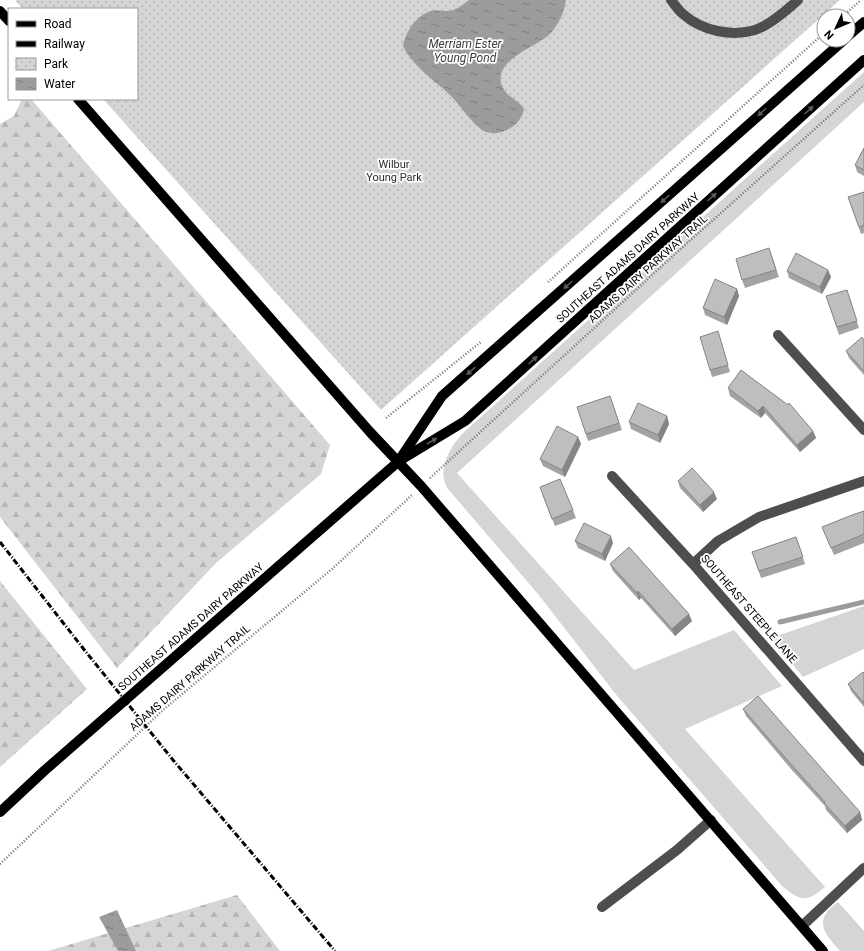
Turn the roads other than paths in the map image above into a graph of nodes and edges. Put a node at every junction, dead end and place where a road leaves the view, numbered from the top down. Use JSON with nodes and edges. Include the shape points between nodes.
{"nodes":[{"id":1,"x":672,"y":0,"type":"edge"},
{"id":2,"x":798,"y":0,"type":"edge"},
{"id":3,"x":0,"y":10,"type":"edge"},
{"id":4,"x":8,"y":20,"type":"edge"},
{"id":5,"x":864,"y":22,"type":"edge"},
{"id":6,"x":856,"y":29,"type":"edge"},
{"id":7,"x":835,"y":48,"type":"edge"},
{"id":8,"x":864,"y":60,"type":"edge"},
{"id":9,"x":79,"y":100,"type":"edge"},
{"id":10,"x":778,"y":335,"type":"dead end"},
{"id":11,"x":864,"y":430,"type":"edge"},
{"id":12,"x":399,"y":461,"type":"junction"},
{"id":13,"x":612,"y":476,"type":"dead end"},
{"id":14,"x":864,"y":481,"type":"edge"},
{"id":15,"x":694,"y":564,"type":"junction"},
{"id":16,"x":864,"y":760,"type":"edge"},
{"id":17,"x":0,"y":812,"type":"edge"},
{"id":18,"x":711,"y":820,"type":"junction"},
{"id":19,"x":864,"y":868,"type":"edge"},
{"id":20,"x":602,"y":907,"type":"dead end"},
{"id":21,"x":802,"y":926,"type":"junction"},
{"id":22,"x":824,"y":951,"type":"edge"}],
"edges":[{"from":1,"to":2,"type":"street","via":[[683,14],[702,26],[722,32],[739,33],[756,30],[782,14]]},
{"from":3,"to":4,"type":"main road"},
{"from":5,"to":6,"type":"main road"},
{"from":7,"to":12,"type":"main road","name":"SOUTHEAST ADAMS DAIRY PARKWAY","one_way":true,"via":[[442,396]]},
{"from":12,"to":8,"type":"main road","name":"SOUTHEAST ADAMS DAIRY PARKWAY","one_way":true,"via":[[465,421]]},
{"from":9,"to":12,"type":"main road","via":[[370,432]]},
{"from":10,"to":11,"type":"street"},
{"from":12,"to":17,"type":"main road","name":"SOUTHEAST ADAMS DAIRY PARKWAY"},
{"from":12,"to":18,"type":"main road"},
{"from":13,"to":15,"type":"street","name":"SOUTHEAST STEEPLE LANE"},
{"from":14,"to":15,"type":"street","via":[[759,517],[718,541]]},
{"from":15,"to":16,"type":"street","name":"SOUTHEAST STEEPLE LANE"},
{"from":18,"to":20,"type":"street","via":[[677,850]]},
{"from":18,"to":21,"type":"main road"},
{"from":19,"to":21,"type":"street"},
{"from":21,"to":22,"type":"main road"}]}
